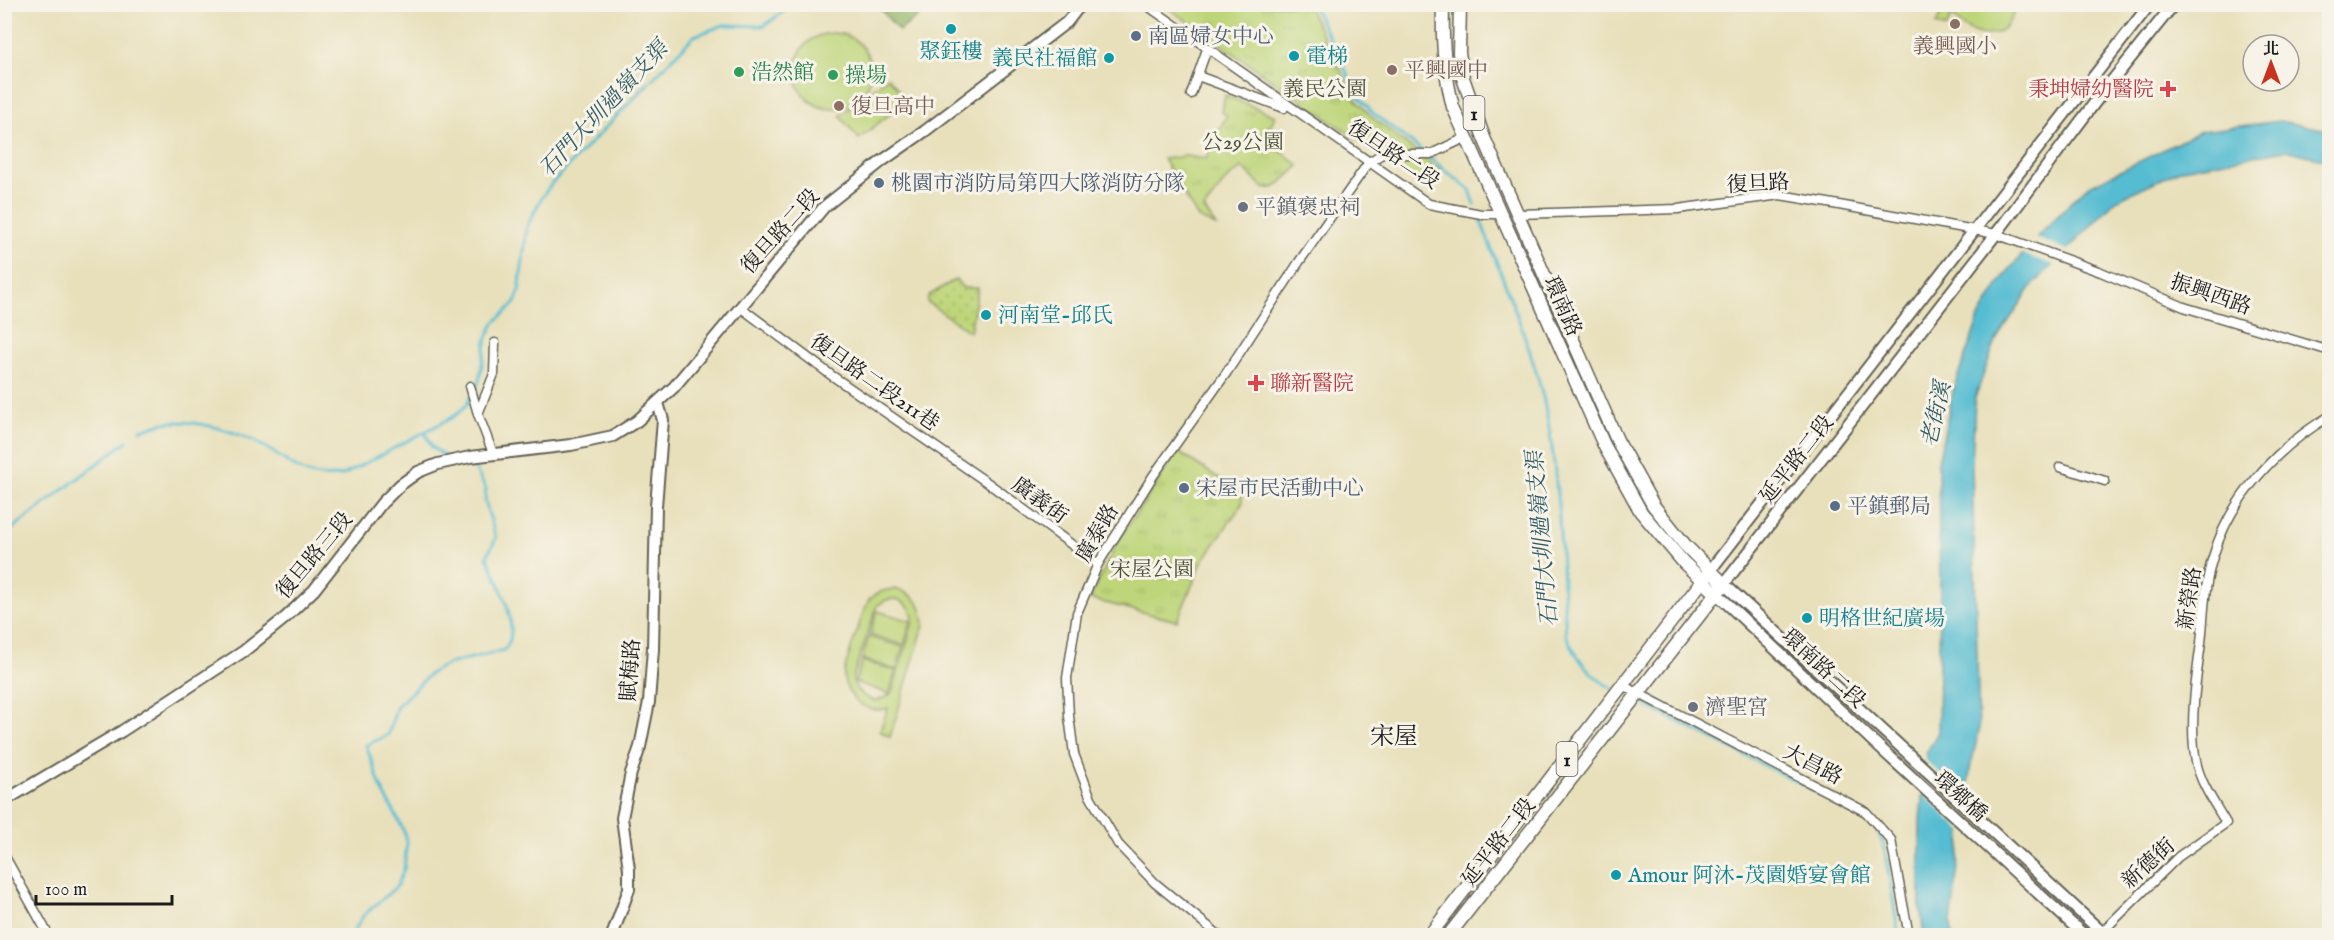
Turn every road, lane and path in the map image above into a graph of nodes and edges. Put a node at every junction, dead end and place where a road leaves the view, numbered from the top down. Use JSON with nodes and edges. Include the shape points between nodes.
{"nodes":[{"id":1,"x":1081,"y":4,"type":"edge"},
{"id":2,"x":1145,"y":4,"type":"edge"},
{"id":3,"x":1443,"y":4,"type":"edge"},
{"id":4,"x":1460,"y":4,"type":"edge"},
{"id":5,"x":2150,"y":4,"type":"edge"},
{"id":6,"x":2174,"y":4,"type":"edge"},
{"id":7,"x":1207,"y":49,"type":"junction"},
{"id":8,"x":1198,"y":76,"type":"junction"},
{"id":9,"x":1191,"y":94,"type":"dead end"},
{"id":10,"x":1296,"y":112,"type":"junction"},
{"id":11,"x":1465,"y":138,"type":"junction"},
{"id":12,"x":1369,"y":162,"type":"junction"},
{"id":13,"x":1502,"y":213,"type":"junction"},
{"id":14,"x":1519,"y":214,"type":"junction"},
{"id":15,"x":1976,"y":229,"type":"junction"},
{"id":16,"x":1995,"y":234,"type":"junction"},
{"id":17,"x":740,"y":307,"type":"junction"},
{"id":18,"x":495,"y":344,"type":"dead end"},
{"id":19,"x":2330,"y":351,"type":"edge"},
{"id":20,"x":471,"y":387,"type":"dead end"},
{"id":21,"x":658,"y":403,"type":"junction"},
{"id":22,"x":478,"y":414,"type":"junction"},
{"id":23,"x":2330,"y":416,"type":"edge"},
{"id":24,"x":613,"y":436,"type":"joint"},
{"id":25,"x":493,"y":453,"type":"junction"},
{"id":26,"x":2060,"y":467,"type":"dead end"},
{"id":27,"x":2105,"y":481,"type":"dead end"},
{"id":28,"x":991,"y":485,"type":"joint"},
{"id":29,"x":1098,"y":564,"type":"junction"},
{"id":30,"x":1706,"y":577,"type":"junction"},
{"id":31,"x":1720,"y":589,"type":"junction"},
{"id":32,"x":1624,"y":686,"type":"junction"},
{"id":33,"x":1639,"y":695,"type":"junction"},
{"id":34,"x":1911,"y":757,"type":"joint"},
{"id":35,"x":1905,"y":771,"type":"joint"},
{"id":36,"x":4,"y":801,"type":"edge"},
{"id":37,"x":2226,"y":823,"type":"joint"},
{"id":38,"x":4,"y":855,"type":"edge"},
{"id":39,"x":2102,"y":934,"type":"edge"},
{"id":40,"x":49,"y":936,"type":"edge"},
{"id":41,"x":612,"y":936,"type":"edge"},
{"id":42,"x":1220,"y":936,"type":"edge"},
{"id":43,"x":1429,"y":936,"type":"edge"},
{"id":44,"x":1448,"y":936,"type":"edge"},
{"id":45,"x":1909,"y":936,"type":"edge"},
{"id":46,"x":2085,"y":936,"type":"edge"}],
"edges":[{"from":1,"to":17,"type":"main road","name":"復旦路二段","via":[[1066,22],[824,207]]},
{"from":2,"to":7,"type":"street","name":"復旦路二段"},
{"from":3,"to":11,"type":"main road","name":"環南路","number":"1","via":[[1445,75]]},
{"from":4,"to":14,"type":"main road","name":"環南路","number":"1","via":[[1459,53],[1468,96]]},
{"from":5,"to":15,"type":"main road","name":"延平路二段"},
{"from":6,"to":16,"type":"main road","name":"延平路二段"},
{"from":7,"to":8,"type":"street"},
{"from":7,"to":10,"type":"street","name":"復旦路二段"},
{"from":8,"to":9,"type":"street"},
{"from":8,"to":10,"type":"street"},
{"from":10,"to":12,"type":"street","name":"復旦路二段"},
{"from":11,"to":12,"type":"street","via":[[1431,154],[1382,154]]},
{"from":11,"to":13,"type":"main road","name":"環南路","number":"1"},
{"from":12,"to":13,"type":"street","name":"復旦路二段","via":[[1429,204],[1481,214]]},
{"from":12,"to":29,"type":"street","name":"廣泰路","via":[[1153,476]]},
{"from":13,"to":14,"type":"main road","name":"復旦路二段"},
{"from":13,"to":30,"type":"main road","name":"環南路","number":"1","via":[[1604,445],[1641,512],[1684,563]]},
{"from":14,"to":15,"type":"street","name":"復旦路","via":[[1678,209],[1780,195]]},
{"from":14,"to":30,"type":"main road","name":"環南路","number":"1","via":[[1617,440],[1653,505]]},
{"from":15,"to":16,"type":"street","name":"復旦路"},
{"from":15,"to":30,"type":"main road","name":"延平路二段"},
{"from":16,"to":19,"type":"street","name":"振興西路","via":[[2184,307]]},
{"from":16,"to":31,"type":"main road","name":"延平路二段"},
{"from":17,"to":21,"type":"main road","name":"復旦路二段"},
{"from":17,"to":28,"type":"street","name":"復旦路二段211巷"},
{"from":18,"to":22,"type":"street","via":[[494,374]]},
{"from":20,"to":22,"type":"street"},
{"from":21,"to":24,"type":"main road","name":"復旦路二段"},
{"from":21,"to":41,"type":"main road","name":"賦梅路","via":[[663,420],[649,702],[622,818],[629,890]]},
{"from":22,"to":25,"type":"street"},
{"from":23,"to":37,"type":"street","name":"新榮路","via":[[2310,428],[2265,468],[2225,526],[2212,558],[2196,676],[2196,762]]},
{"from":24,"to":25,"type":"main road","name":"復旦路三段","via":[[571,445]]},
{"from":25,"to":36,"type":"main road","name":"復旦路三段","via":[[418,472],[382,503],[314,590],[244,651]]},
{"from":26,"to":27,"type":"street"},
{"from":28,"to":29,"type":"street","name":"廣義街"},
{"from":29,"to":42,"type":"street","name":"廣泰路","via":[[1077,613],[1067,678],[1074,754],[1090,796],[1118,844],[1155,883]]},
{"from":30,"to":31,"type":"main road","name":"環南路","number":"1"},
{"from":30,"to":32,"type":"main road","name":"延平路二段","number":"1"},
{"from":31,"to":33,"type":"main road","name":"延平路二段","number":"1"},
{"from":31,"to":34,"type":"main road","name":"環南路二段"},
{"from":31,"to":35,"type":"main road","name":"環南路二段"},
{"from":32,"to":33,"type":"street","name":"大昌路"},
{"from":32,"to":43,"type":"main road","name":"延平路二段","number":"1"},
{"from":33,"to":44,"type":"main road","name":"延平路二段","number":"1"},
{"from":33,"to":45,"type":"street","name":"大昌路","via":[[1866,812],[1892,840]]},
{"from":34,"to":39,"type":"main road","name":"環鄉橋"},
{"from":35,"to":46,"type":"main road","name":"環鄉橋"},
{"from":37,"to":39,"type":"street","name":"新德街","via":[[2178,857]]},
{"from":38,"to":40,"type":"street"}]}
